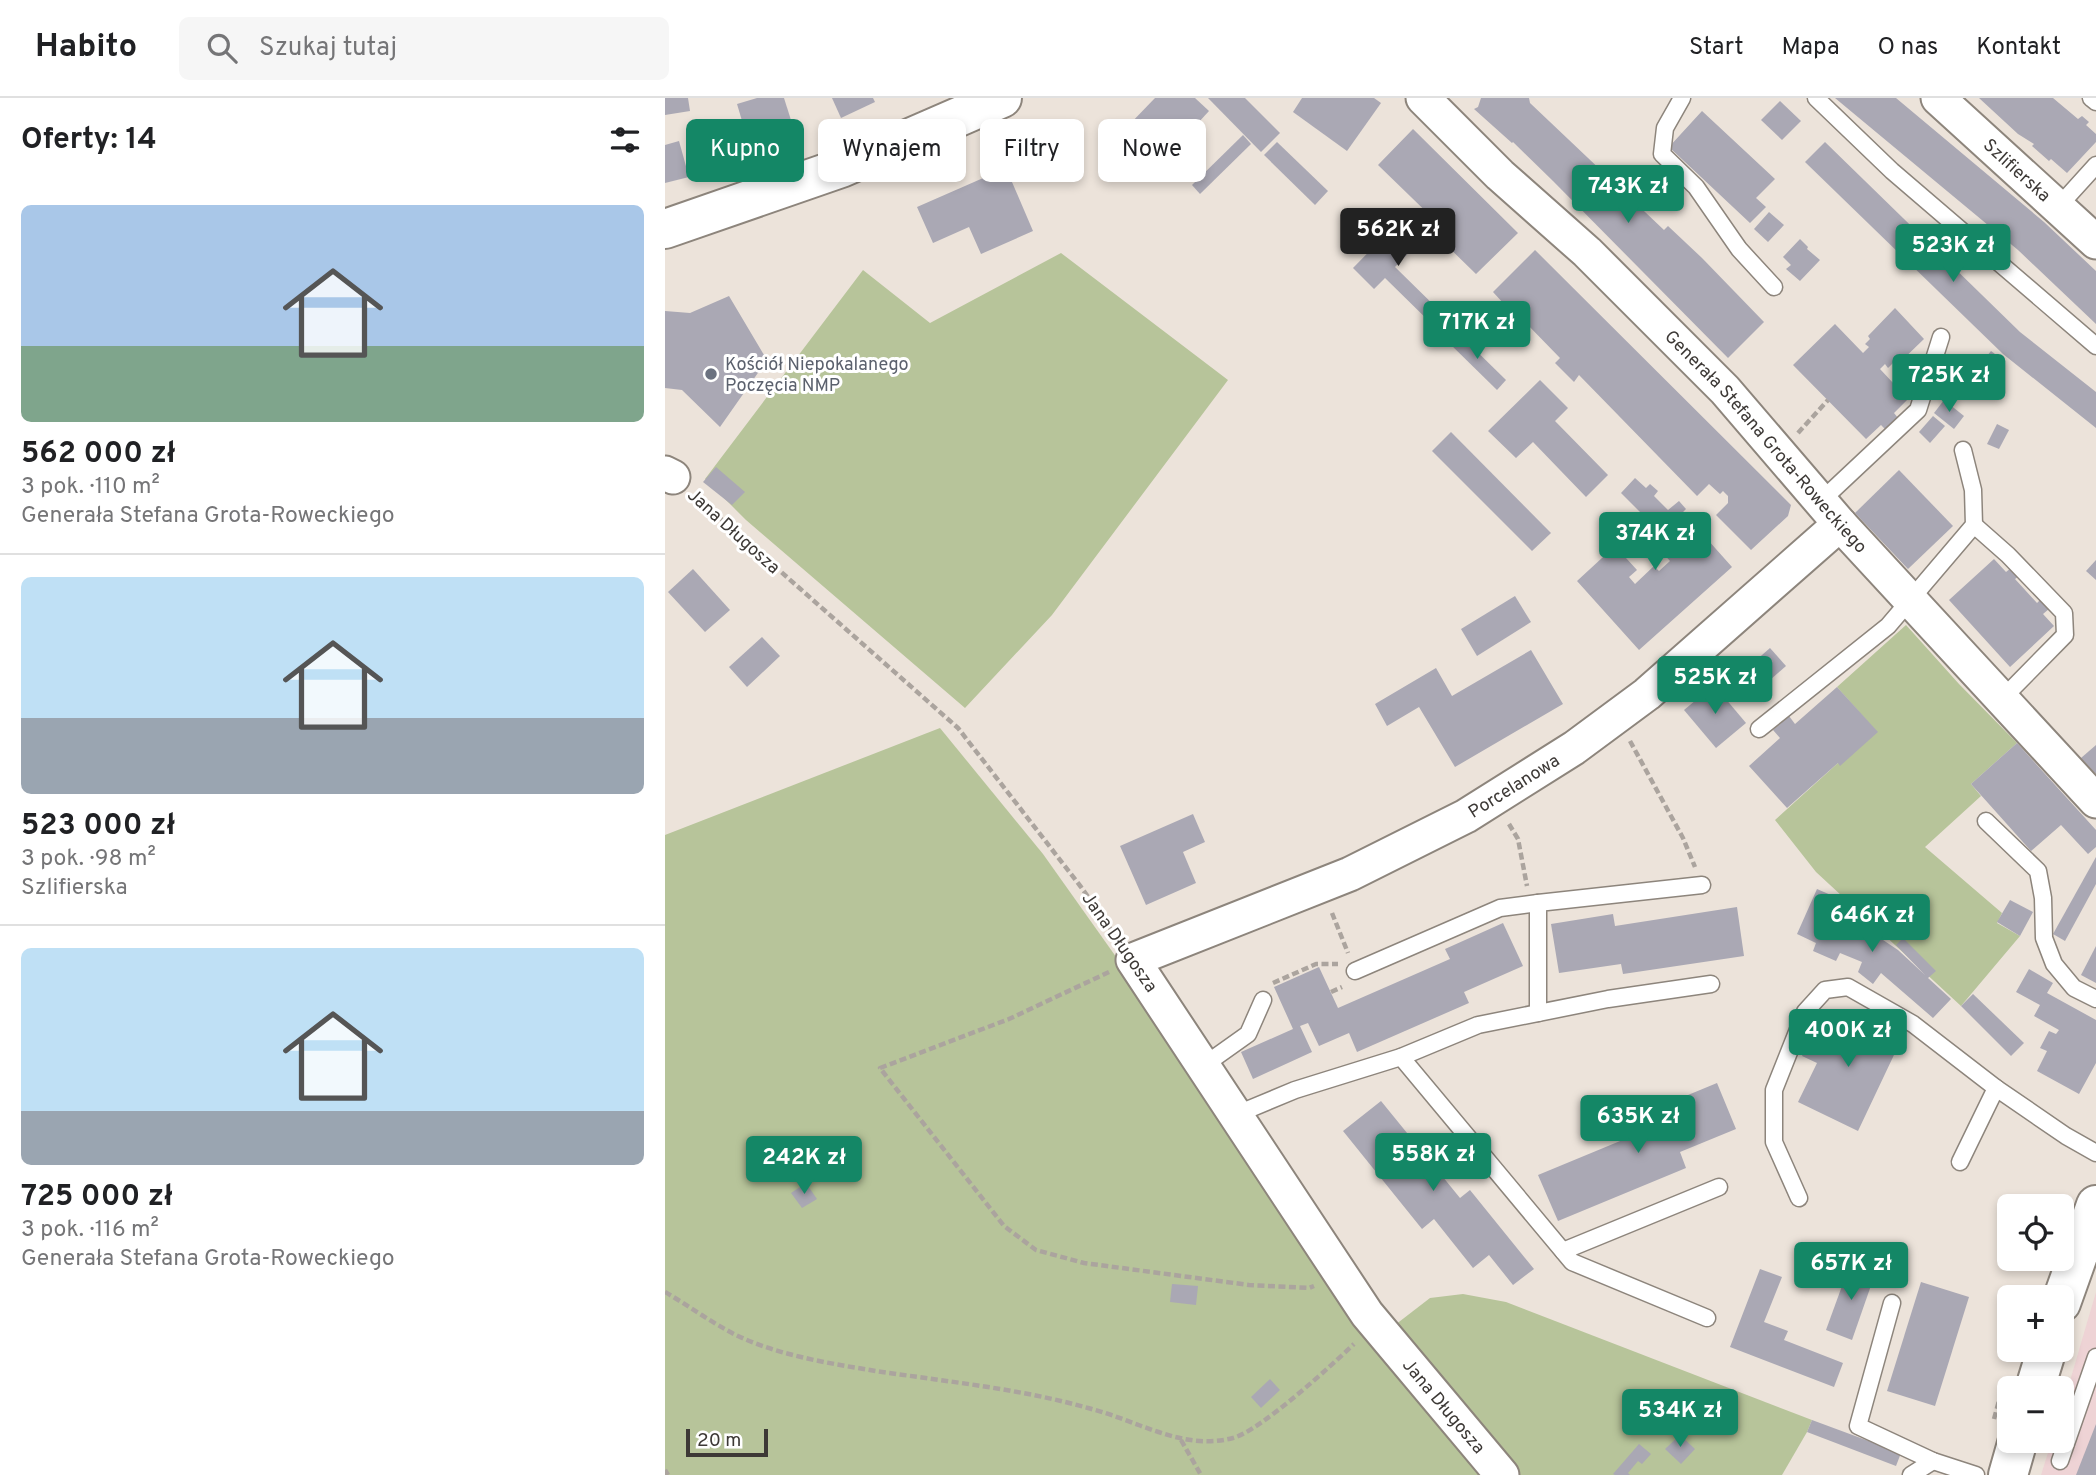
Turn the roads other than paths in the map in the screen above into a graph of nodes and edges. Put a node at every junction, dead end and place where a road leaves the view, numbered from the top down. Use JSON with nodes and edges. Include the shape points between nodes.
{"nodes":[{"id":1,"x":1423,"y":98,"type":"edge"},
{"id":2,"x":1682,"y":98,"type":"edge"},
{"id":3,"x":1817,"y":98,"type":"edge"},
{"id":4,"x":1938,"y":98,"type":"edge"},
{"id":5,"x":2091,"y":98,"type":"edge"},
{"id":6,"x":991,"y":100,"type":"edge"},
{"id":7,"x":2096,"y":102,"type":"edge"},
{"id":8,"x":2096,"y":164,"type":"edge"},
{"id":9,"x":2058,"y":207,"type":"junction"},
{"id":10,"x":665,"y":229,"type":"edge"},
{"id":11,"x":2096,"y":242,"type":"edge"},
{"id":12,"x":1774,"y":287,"type":"dead end"},
{"id":13,"x":1941,"y":337,"type":"dead end"},
{"id":14,"x":2096,"y":346,"type":"edge"},
{"id":15,"x":1963,"y":450,"type":"dead end"},
{"id":16,"x":1830,"y":512,"type":"junction"},
{"id":17,"x":1974,"y":526,"type":"junction"},
{"id":18,"x":1911,"y":600,"type":"junction"},
{"id":19,"x":2002,"y":699,"type":"junction"},
{"id":20,"x":1759,"y":729,"type":"dead end"},
{"id":21,"x":2096,"y":800,"type":"edge"},
{"id":22,"x":1986,"y":821,"type":"dead end"},
{"id":23,"x":1702,"y":885,"type":"dead end"},
{"id":24,"x":1534,"y":903,"type":"junction"},
{"id":25,"x":1133,"y":960,"type":"joint"},
{"id":26,"x":1354,"y":967,"type":"road end"},
{"id":27,"x":1711,"y":984,"type":"dead end"},
{"id":28,"x":2096,"y":999,"type":"edge"},
{"id":29,"x":1263,"y":1000,"type":"road end"},
{"id":30,"x":1538,"y":1013,"type":"junction"},
{"id":31,"x":1401,"y":1057,"type":"junction"},
{"id":32,"x":1203,"y":1066,"type":"junction"},
{"id":33,"x":1996,"y":1088,"type":"junction"},
{"id":34,"x":1235,"y":1115,"type":"junction"},
{"id":35,"x":2096,"y":1153,"type":"edge"},
{"id":36,"x":1959,"y":1163,"type":"dead end"},
{"id":37,"x":1719,"y":1187,"type":"dead end"},
{"id":38,"x":1799,"y":1198,"type":"dead end"},
{"id":39,"x":2096,"y":1205,"type":"edge"},
{"id":40,"x":1563,"y":1251,"type":"junction"},
{"id":41,"x":2067,"y":1285,"type":"edge"},
{"id":42,"x":1892,"y":1303,"type":"dead end"},
{"id":43,"x":1707,"y":1318,"type":"dead end"},
{"id":44,"x":2096,"y":1357,"type":"edge"},
{"id":45,"x":2006,"y":1453,"type":"edge"},
{"id":46,"x":1933,"y":1461,"type":"junction"},
{"id":47,"x":2060,"y":1461,"type":"dead end"},
{"id":48,"x":1502,"y":1475,"type":"edge"},
{"id":49,"x":1911,"y":1475,"type":"edge"},
{"id":50,"x":1976,"y":1475,"type":"edge"},
{"id":51,"x":2008,"y":1475,"type":"edge"}],
"edges":[{"from":1,"to":16,"type":"street","name":"Generała Stefana Grota-Roweckiego","via":[[1725,390]]},
{"from":2,"to":12,"type":"lane","via":[[1665,128],[1662,154],[1696,187],[1739,249]]},
{"from":3,"to":14,"type":"lane","via":[[1892,171]]},
{"from":4,"to":9,"type":"street","name":"Szlifierska"},
{"from":5,"to":7,"type":"lane"},
{"from":6,"to":10,"type":"street","via":[[841,168]]},
{"from":8,"to":9,"type":"lane"},
{"from":9,"to":11,"type":"street","name":"Szlifierska"},
{"from":13,"to":16,"type":"lane","via":[[1918,410]]},
{"from":15,"to":17,"type":"lane","via":[[1973,490]]},
{"from":16,"to":18,"type":"street","name":"Generała Stefana Grota-Roweckiego"},
{"from":16,"to":25,"type":"street","name":"Porcelanowa","via":[[1647,694],[1574,748],[1466,816],[1350,874]]},
{"from":17,"to":18,"type":"lane"},
{"from":17,"to":19,"type":"lane","via":[[2064,613],[2064,635]]},
{"from":18,"to":19,"type":"street","name":"Generała Stefana Grota-Roweckiego"},
{"from":18,"to":20,"type":"lane","via":[[1888,625]]},
{"from":19,"to":21,"type":"street","name":"Generała Stefana Grota-Roweckiego"},
{"from":22,"to":28,"type":"lane","via":[[2038,871],[2045,938],[2054,964],[2074,988]]},
{"from":23,"to":24,"type":"lane"},
{"from":24,"to":26,"type":"lane","via":[[1500,908]]},
{"from":24,"to":30,"type":"lane"},
{"from":25,"to":32,"type":"street","name":"Jana Długosza"},
{"from":27,"to":30,"type":"lane"},
{"from":29,"to":32,"type":"lane","via":[[1248,1034]]},
{"from":30,"to":31,"type":"lane","via":[[1478,1025]]},
{"from":31,"to":34,"type":"lane","via":[[1295,1090]]},
{"from":31,"to":40,"type":"lane"},
{"from":32,"to":34,"type":"street","name":"Jana Długosza"},
{"from":33,"to":35,"type":"lane"},
{"from":33,"to":36,"type":"lane"},
{"from":33,"to":38,"type":"lane","via":[[1913,1024],[1848,987],[1825,990],[1805,1012],[1774,1090],[1774,1142]]},
{"from":34,"to":48,"type":"street","name":"Jana Długosza","via":[[1375,1324]]},
{"from":37,"to":40,"type":"lane"},
{"from":39,"to":41,"type":"street"},
{"from":40,"to":43,"type":"lane","via":[[1571,1262]]},
{"from":42,"to":46,"type":"lane","via":[[1858,1426]]},
{"from":44,"to":47,"type":"lane"},
{"from":45,"to":51,"type":"street"},
{"from":46,"to":49,"type":"lane"},
{"from":46,"to":50,"type":"lane"}]}
